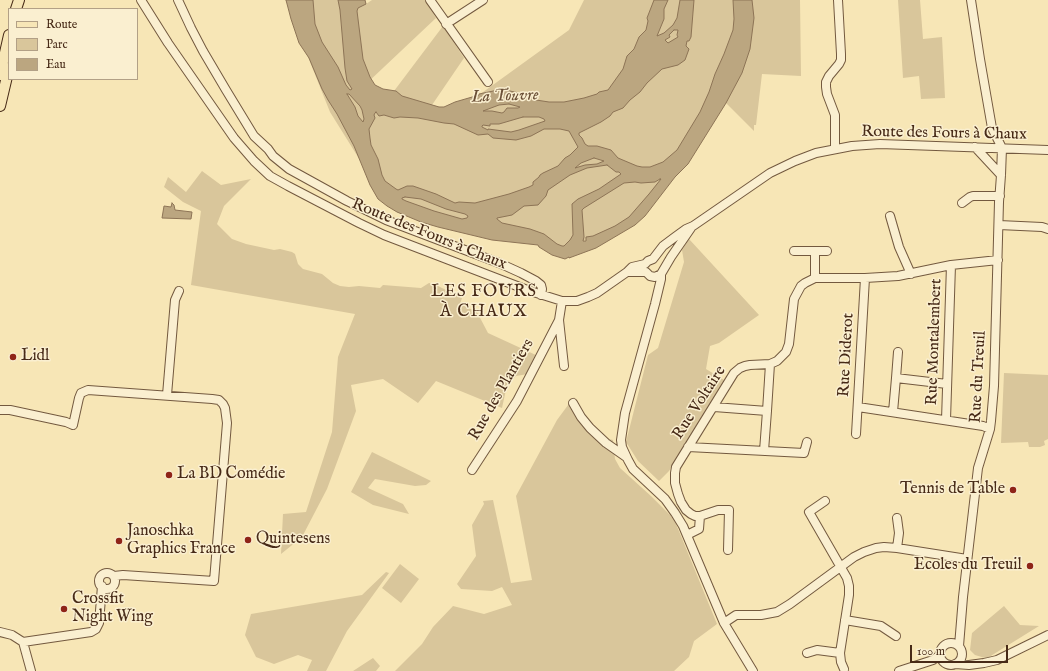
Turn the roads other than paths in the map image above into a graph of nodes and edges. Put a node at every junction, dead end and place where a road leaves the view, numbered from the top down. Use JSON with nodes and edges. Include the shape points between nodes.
{"nodes":[{"id":1,"x":141,"y":0,"type":"edge"},
{"id":2,"x":178,"y":0,"type":"edge"},
{"id":3,"x":430,"y":0,"type":"edge"},
{"id":4,"x":483,"y":0,"type":"edge"},
{"id":5,"x":838,"y":0,"type":"edge"},
{"id":6,"x":971,"y":0,"type":"edge"},
{"id":7,"x":446,"y":24,"type":"junction"},
{"id":8,"x":8,"y":40,"type":"edge"},
{"id":9,"x":8,"y":72,"type":"edge"},
{"id":10,"x":0,"y":76,"type":"edge"},
{"id":11,"x":488,"y":82,"type":"dead end"},
{"id":12,"x":0,"y":106,"type":"edge"},
{"id":13,"x":975,"y":147,"type":"junction"},
{"id":14,"x":1002,"y":148,"type":"junction"},
{"id":15,"x":835,"y":149,"type":"junction"},
{"id":16,"x":1048,"y":150,"type":"edge"},
{"id":17,"x":1001,"y":175,"type":"junction"},
{"id":18,"x":1000,"y":196,"type":"junction"},
{"id":19,"x":962,"y":202,"type":"dead end"},
{"id":20,"x":890,"y":216,"type":"dead end"},
{"id":21,"x":693,"y":226,"type":"junction"},
{"id":22,"x":999,"y":226,"type":"junction"},
{"id":23,"x":1048,"y":229,"type":"edge"},
{"id":24,"x":794,"y":251,"type":"dead end"},
{"id":25,"x":815,"y":251,"type":"junction"},
{"id":26,"x":827,"y":251,"type":"dead end"},
{"id":27,"x":653,"y":259,"type":"junction"},
{"id":28,"x":998,"y":260,"type":"junction"},
{"id":29,"x":951,"y":265,"type":"junction"},
{"id":30,"x":648,"y":271,"type":"junction"},
{"id":31,"x":662,"y":272,"type":"junction"},
{"id":32,"x":912,"y":274,"type":"junction"},
{"id":33,"x":815,"y":278,"type":"junction"},
{"id":34,"x":866,"y":278,"type":"junction"},
{"id":35,"x":179,"y":291,"type":"dead end"},
{"id":36,"x":541,"y":295,"type":"junction"},
{"id":37,"x":562,"y":301,"type":"junction"},
{"id":38,"x":655,"y":304,"type":"junction"},
{"id":39,"x":559,"y":320,"type":"junction"},
{"id":40,"x":898,"y":352,"type":"dead end"},
{"id":41,"x":770,"y":364,"type":"junction"},
{"id":42,"x":564,"y":366,"type":"dead end"},
{"id":43,"x":896,"y":378,"type":"junction"},
{"id":44,"x":947,"y":384,"type":"junction"},
{"id":45,"x":167,"y":396,"type":"junction"},
{"id":46,"x":574,"y":403,"type":"dead end"},
{"id":47,"x":714,"y":407,"type":"junction"},
{"id":48,"x":858,"y":407,"type":"junction"},
{"id":49,"x":0,"y":410,"type":"edge"},
{"id":50,"x":767,"y":411,"type":"junction"},
{"id":51,"x":893,"y":412,"type":"junction"},
{"id":52,"x":0,"y":414,"type":"edge"},
{"id":53,"x":44,"y":420,"type":"junction"},
{"id":54,"x":946,"y":420,"type":"junction"},
{"id":55,"x":990,"y":429,"type":"junction"},
{"id":56,"x":856,"y":434,"type":"dead end"},
{"id":57,"x":807,"y":442,"type":"dead end"},
{"id":58,"x":688,"y":447,"type":"junction"},
{"id":59,"x":764,"y":451,"type":"junction"},
{"id":60,"x":627,"y":457,"type":"junction"},
{"id":61,"x":472,"y":470,"type":"dead end"},
{"id":62,"x":825,"y":501,"type":"dead end"},
{"id":63,"x":700,"y":516,"type":"junction"},
{"id":64,"x":897,"y":518,"type":"dead end"},
{"id":65,"x":687,"y":536,"type":"junction"},
{"id":66,"x":897,"y":548,"type":"junction"},
{"id":67,"x":728,"y":550,"type":"dead end"},
{"id":68,"x":967,"y":559,"type":"junction"},
{"id":69,"x":841,"y":567,"type":"junction"},
{"id":70,"x":846,"y":620,"type":"junction"},
{"id":71,"x":724,"y":623,"type":"junction"},
{"id":72,"x":960,"y":630,"type":"junction"},
{"id":73,"x":0,"y":632,"type":"edge"},
{"id":74,"x":1048,"y":635,"type":"edge"},
{"id":75,"x":896,"y":636,"type":"dead end"},
{"id":76,"x":23,"y":642,"type":"junction"},
{"id":77,"x":948,"y":643,"type":"junction"},
{"id":78,"x":961,"y":650,"type":"junction"},
{"id":79,"x":807,"y":652,"type":"dead end"},
{"id":80,"x":840,"y":653,"type":"junction"},
{"id":81,"x":940,"y":656,"type":"junction"},
{"id":82,"x":984,"y":663,"type":"junction"},
{"id":83,"x":950,"y":666,"type":"edge"},
{"id":84,"x":844,"y":669,"type":"dead end"},
{"id":85,"x":31,"y":671,"type":"edge"},
{"id":86,"x":753,"y":671,"type":"edge"},
{"id":87,"x":898,"y":671,"type":"edge"}],
"edges":[{"from":1,"to":36,"type":"street","name":"Route des Fours à Chaux","via":[[234,138],[270,176],[384,235]]},
{"from":2,"to":36,"type":"street","via":[[203,51],[254,136],[273,156],[289,169],[386,220],[521,273],[541,285]]},
{"from":3,"to":7,"type":"street"},
{"from":4,"to":7,"type":"street"},
{"from":5,"to":15,"type":"street","via":[[842,54],[839,64],[826,82],[827,94],[835,114]]},
{"from":6,"to":14,"type":"street","via":[[992,125]]},
{"from":7,"to":11,"type":"street"},
{"from":8,"to":10,"type":"main road"},
{"from":9,"to":12,"type":"main road"},
{"from":13,"to":14,"type":"street","name":"Route des Fours à Chaux"},
{"from":13,"to":15,"type":"street","name":"Route des Fours à Chaux","via":[[880,144]]},
{"from":13,"to":17,"type":"street"},
{"from":14,"to":16,"type":"street","name":"Route des Fours à Chaux"},
{"from":14,"to":17,"type":"street","name":"Rue du Treuil"},
{"from":15,"to":21,"type":"street","name":"Route des Fours à Chaux","via":[[783,166],[752,184]]},
{"from":17,"to":18,"type":"street","name":"Rue du Treuil"},
{"from":18,"to":19,"type":"street","via":[[970,196]]},
{"from":18,"to":22,"type":"street","name":"Rue du Treuil"},
{"from":20,"to":32,"type":"street","via":[[899,247]]},
{"from":21,"to":27,"type":"street","name":"Route des Fours à Chaux","via":[[667,242]]},
{"from":21,"to":31,"type":"street","name":"Route des Fours à Chaux"},
{"from":22,"to":23,"type":"street"},
{"from":22,"to":28,"type":"street","name":"Rue du Treuil"},
{"from":24,"to":25,"type":"street"},
{"from":25,"to":26,"type":"street"},
{"from":25,"to":33,"type":"street"},
{"from":27,"to":30,"type":"street","name":"Route des Fours à Chaux","via":[[648,261]]},
{"from":27,"to":31,"type":"street","via":[[661,264]]},
{"from":28,"to":29,"type":"street"},
{"from":28,"to":55,"type":"street","name":"Rue du Treuil"},
{"from":29,"to":32,"type":"street"},
{"from":29,"to":44,"type":"street","name":"Rue Montalembert"},
{"from":30,"to":31,"type":"street","name":"Route des Fours à Chaux","via":[[655,277]]},
{"from":30,"to":37,"type":"street","name":"Route des Fours à Chaux","via":[[627,272],[588,297]]},
{"from":30,"to":38,"type":"street"},
{"from":31,"to":38,"type":"street"},
{"from":32,"to":34,"type":"street"},
{"from":33,"to":34,"type":"street"},
{"from":33,"to":41,"type":"street","via":[[801,286],[797,293],[786,352]]},
{"from":34,"to":48,"type":"street","name":"Rue Diderot"},
{"from":35,"to":45,"type":"street","via":[[175,300]]},
{"from":36,"to":37,"type":"street","name":"Route des Fours à Chaux"},
{"from":37,"to":39,"type":"street","name":"Rue des Plantiers"},
{"from":38,"to":60,"type":"street","via":[[625,413],[621,440]]},
{"from":39,"to":42,"type":"street"},
{"from":39,"to":61,"type":"street","name":"Rue des Plantiers","via":[[517,401]]},
{"from":40,"to":43,"type":"street"},
{"from":41,"to":47,"type":"street","name":"Rue Voltaire","via":[[740,368],[728,381]]},
{"from":41,"to":50,"type":"street"},
{"from":43,"to":44,"type":"street"},
{"from":43,"to":51,"type":"street"},
{"from":44,"to":54,"type":"street","name":"Rue Montalembert"},
{"from":45,"to":53,"type":"street","via":[[84,391],[78,398],[73,425],[65,427]]},
{"from":45,"to":76,"type":"street","via":[[219,400],[226,408],[227,423],[214,581],[103,574],[99,582],[102,586],[99,623],[96,629],[91,632]]},
{"from":46,"to":60,"type":"street","via":[[590,428]]},
{"from":47,"to":50,"type":"street"},
{"from":47,"to":58,"type":"street","name":"Rue Voltaire"},
{"from":48,"to":51,"type":"street"},
{"from":48,"to":56,"type":"street","name":"Rue Diderot"},
{"from":49,"to":53,"type":"street","via":[[10,410]]},
{"from":50,"to":59,"type":"street"},
{"from":51,"to":54,"type":"street"},
{"from":52,"to":53,"type":"street"},
{"from":54,"to":55,"type":"street"},
{"from":55,"to":68,"type":"street","name":"Rue du Treuil","via":[[978,468]]},
{"from":57,"to":59,"type":"street","via":[[804,453]]},
{"from":58,"to":59,"type":"street"},
{"from":58,"to":63,"type":"street","name":"Rue Voltaire","via":[[676,467],[675,483],[686,510]]},
{"from":60,"to":65,"type":"street","via":[[633,469],[665,499]]},
{"from":62,"to":69,"type":"street","via":[[809,512]]},
{"from":63,"to":65,"type":"street","via":[[699,529]]},
{"from":63,"to":67,"type":"street","via":[[718,510],[730,510]]},
{"from":64,"to":66,"type":"street"},
{"from":65,"to":71,"type":"street"},
{"from":66,"to":68,"type":"street"},
{"from":66,"to":69,"type":"street","via":[[884,547],[864,552]]},
{"from":68,"to":72,"type":"street","name":"Rue du Treuil"},
{"from":69,"to":70,"type":"street","via":[[847,578],[850,595]]},
{"from":69,"to":71,"type":"street","via":[[777,612],[736,615]]},
{"from":70,"to":75,"type":"street","via":[[881,626]]},
{"from":70,"to":80,"type":"street"},
{"from":71,"to":86,"type":"street"},
{"from":72,"to":77,"type":"street"},
{"from":72,"to":78,"type":"street","name":"Rue du Treuil"},
{"from":73,"to":76,"type":"street","via":[[12,635]]},
{"from":74,"to":82,"type":"street","via":[[997,660]]},
{"from":76,"to":85,"type":"street"},
{"from":77,"to":78,"type":"street","via":[[955,643]]},
{"from":77,"to":81,"type":"street","via":[[942,646]]},
{"from":78,"to":82,"type":"street","via":[[969,659]]},
{"from":78,"to":83,"type":"street","via":[[960,660]]},
{"from":79,"to":80,"type":"street","via":[[817,650]]},
{"from":80,"to":84,"type":"street"},
{"from":81,"to":83,"type":"street"},
{"from":81,"to":87,"type":"street"},
{"from":82,"to":83,"type":"street"}]}
